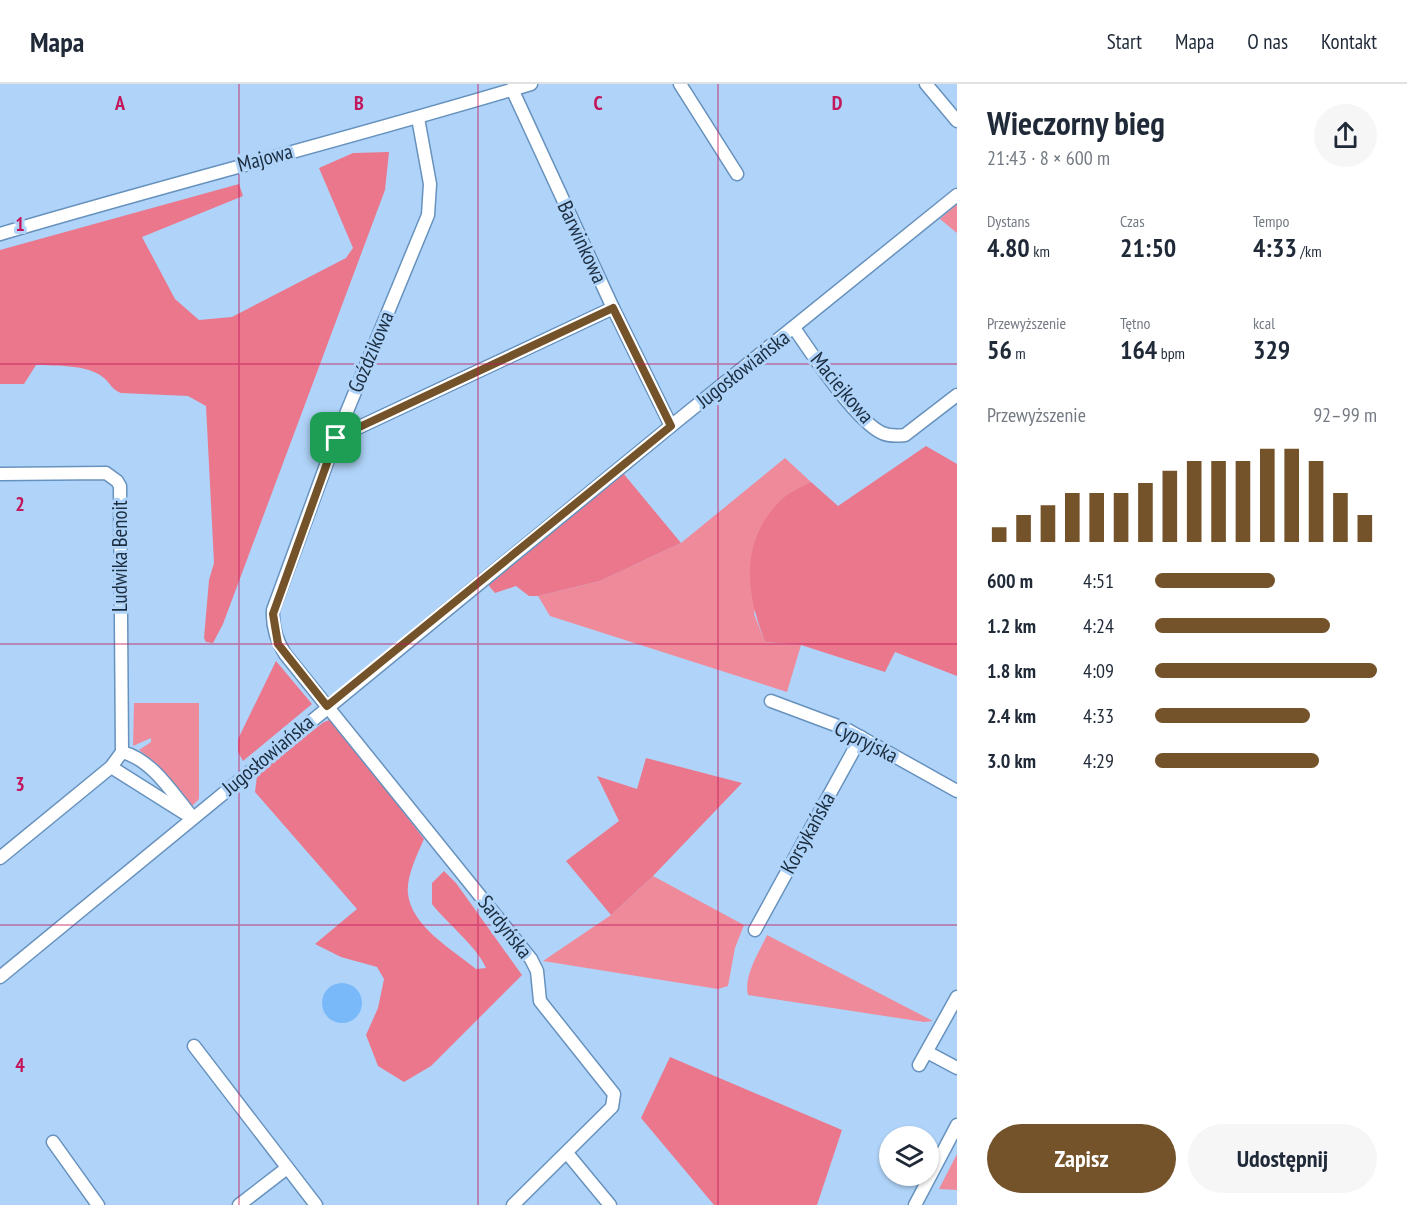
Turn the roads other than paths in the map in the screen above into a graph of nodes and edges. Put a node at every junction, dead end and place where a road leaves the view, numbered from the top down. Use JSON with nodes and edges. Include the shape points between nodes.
{"nodes":[{"id":1,"x":531,"y":84,"type":"edge"},
{"id":2,"x":680,"y":84,"type":"edge"},
{"id":3,"x":926,"y":84,"type":"edge"},
{"id":4,"x":512,"y":89,"type":"junction"},
{"id":5,"x":418,"y":118,"type":"junction"},
{"id":6,"x":957,"y":121,"type":"edge"},
{"id":7,"x":737,"y":174,"type":"dead end"},
{"id":8,"x":957,"y":195,"type":"edge"},
{"id":9,"x":0,"y":234,"type":"edge"},
{"id":10,"x":613,"y":308,"type":"junction"},
{"id":11,"x":794,"y":328,"type":"junction"},
{"id":12,"x":957,"y":395,"type":"edge"},
{"id":13,"x":671,"y":426,"type":"junction"},
{"id":14,"x":336,"y":438,"type":"junction"},
{"id":15,"x":0,"y":474,"type":"edge"},
{"id":16,"x":771,"y":701,"type":"dead end"},
{"id":17,"x":327,"y":706,"type":"junction"},
{"id":18,"x":861,"y":737,"type":"junction"},
{"id":19,"x":122,"y":752,"type":"junction"},
{"id":20,"x":111,"y":767,"type":"junction"},
{"id":21,"x":957,"y":791,"type":"edge"},
{"id":22,"x":192,"y":818,"type":"junction"},
{"id":23,"x":2,"y":852,"type":"edge"},
{"id":24,"x":755,"y":930,"type":"dead end"},
{"id":25,"x":0,"y":976,"type":"edge"},
{"id":26,"x":957,"y":998,"type":"edge"},
{"id":27,"x":194,"y":1046,"type":"dead end"},
{"id":28,"x":927,"y":1052,"type":"junction"},
{"id":29,"x":919,"y":1065,"type":"dead end"},
{"id":30,"x":957,"y":1068,"type":"edge"},
{"id":31,"x":957,"y":1125,"type":"edge"},
{"id":32,"x":53,"y":1142,"type":"dead end"},
{"id":33,"x":567,"y":1153,"type":"junction"},
{"id":34,"x":287,"y":1168,"type":"junction"},
{"id":35,"x":98,"y":1205,"type":"edge"},
{"id":36,"x":238,"y":1205,"type":"edge"},
{"id":37,"x":316,"y":1205,"type":"edge"},
{"id":38,"x":513,"y":1205,"type":"edge"},
{"id":39,"x":610,"y":1205,"type":"edge"},
{"id":40,"x":915,"y":1205,"type":"edge"}],
"edges":[{"from":1,"to":4,"type":"street","name":"Majowa"},
{"from":2,"to":7,"type":"street"},
{"from":3,"to":6,"type":"street"},
{"from":4,"to":5,"type":"street","name":"Majowa"},
{"from":4,"to":10,"type":"street","name":"Barwinkowa"},
{"from":5,"to":9,"type":"street","name":"Majowa","via":[[194,177]]},
{"from":5,"to":14,"type":"street","name":"Goździkowa","via":[[430,184],[428,215]]},
{"from":8,"to":11,"type":"street","name":"Jugosłowiańska"},
{"from":10,"to":13,"type":"street","name":"Barwinkowa"},
{"from":10,"to":14,"type":"street"},
{"from":11,"to":12,"type":"street","name":"Maciejkowa","via":[[838,388],[882,433],[905,435]]},
{"from":11,"to":13,"type":"street","name":"Jugosłowiańska"},
{"from":13,"to":17,"type":"street","name":"Jugosłowiańska"},
{"from":14,"to":17,"type":"street","name":"Goździkowa","via":[[273,614],[278,644]]},
{"from":15,"to":19,"type":"street","name":"Ludwika Benoit","via":[[100,472],[112,476],[120,486]]},
{"from":16,"to":18,"type":"street","name":"Cypryjska"},
{"from":17,"to":22,"type":"street","name":"Jugosłowiańska"},
{"from":17,"to":33,"type":"street","name":"Sardyńska","via":[[531,959],[537,971],[540,1001],[614,1094],[612,1107]]},
{"from":18,"to":21,"type":"street","name":"Cypryjska"},
{"from":18,"to":24,"type":"street","name":"Korsykańska"},
{"from":19,"to":20,"type":"street"},
{"from":19,"to":22,"type":"street","via":[[148,765]]},
{"from":20,"to":22,"type":"street"},
{"from":20,"to":23,"type":"street"},
{"from":22,"to":25,"type":"street","name":"Jugosłowiańska"},
{"from":26,"to":28,"type":"street"},
{"from":27,"to":34,"type":"street"},
{"from":28,"to":29,"type":"street"},
{"from":28,"to":30,"type":"street"},
{"from":31,"to":40,"type":"street"},
{"from":32,"to":35,"type":"street"},
{"from":33,"to":38,"type":"street","name":"Sardyńska"},
{"from":33,"to":39,"type":"street"},
{"from":34,"to":36,"type":"street"},
{"from":34,"to":37,"type":"street"}]}
